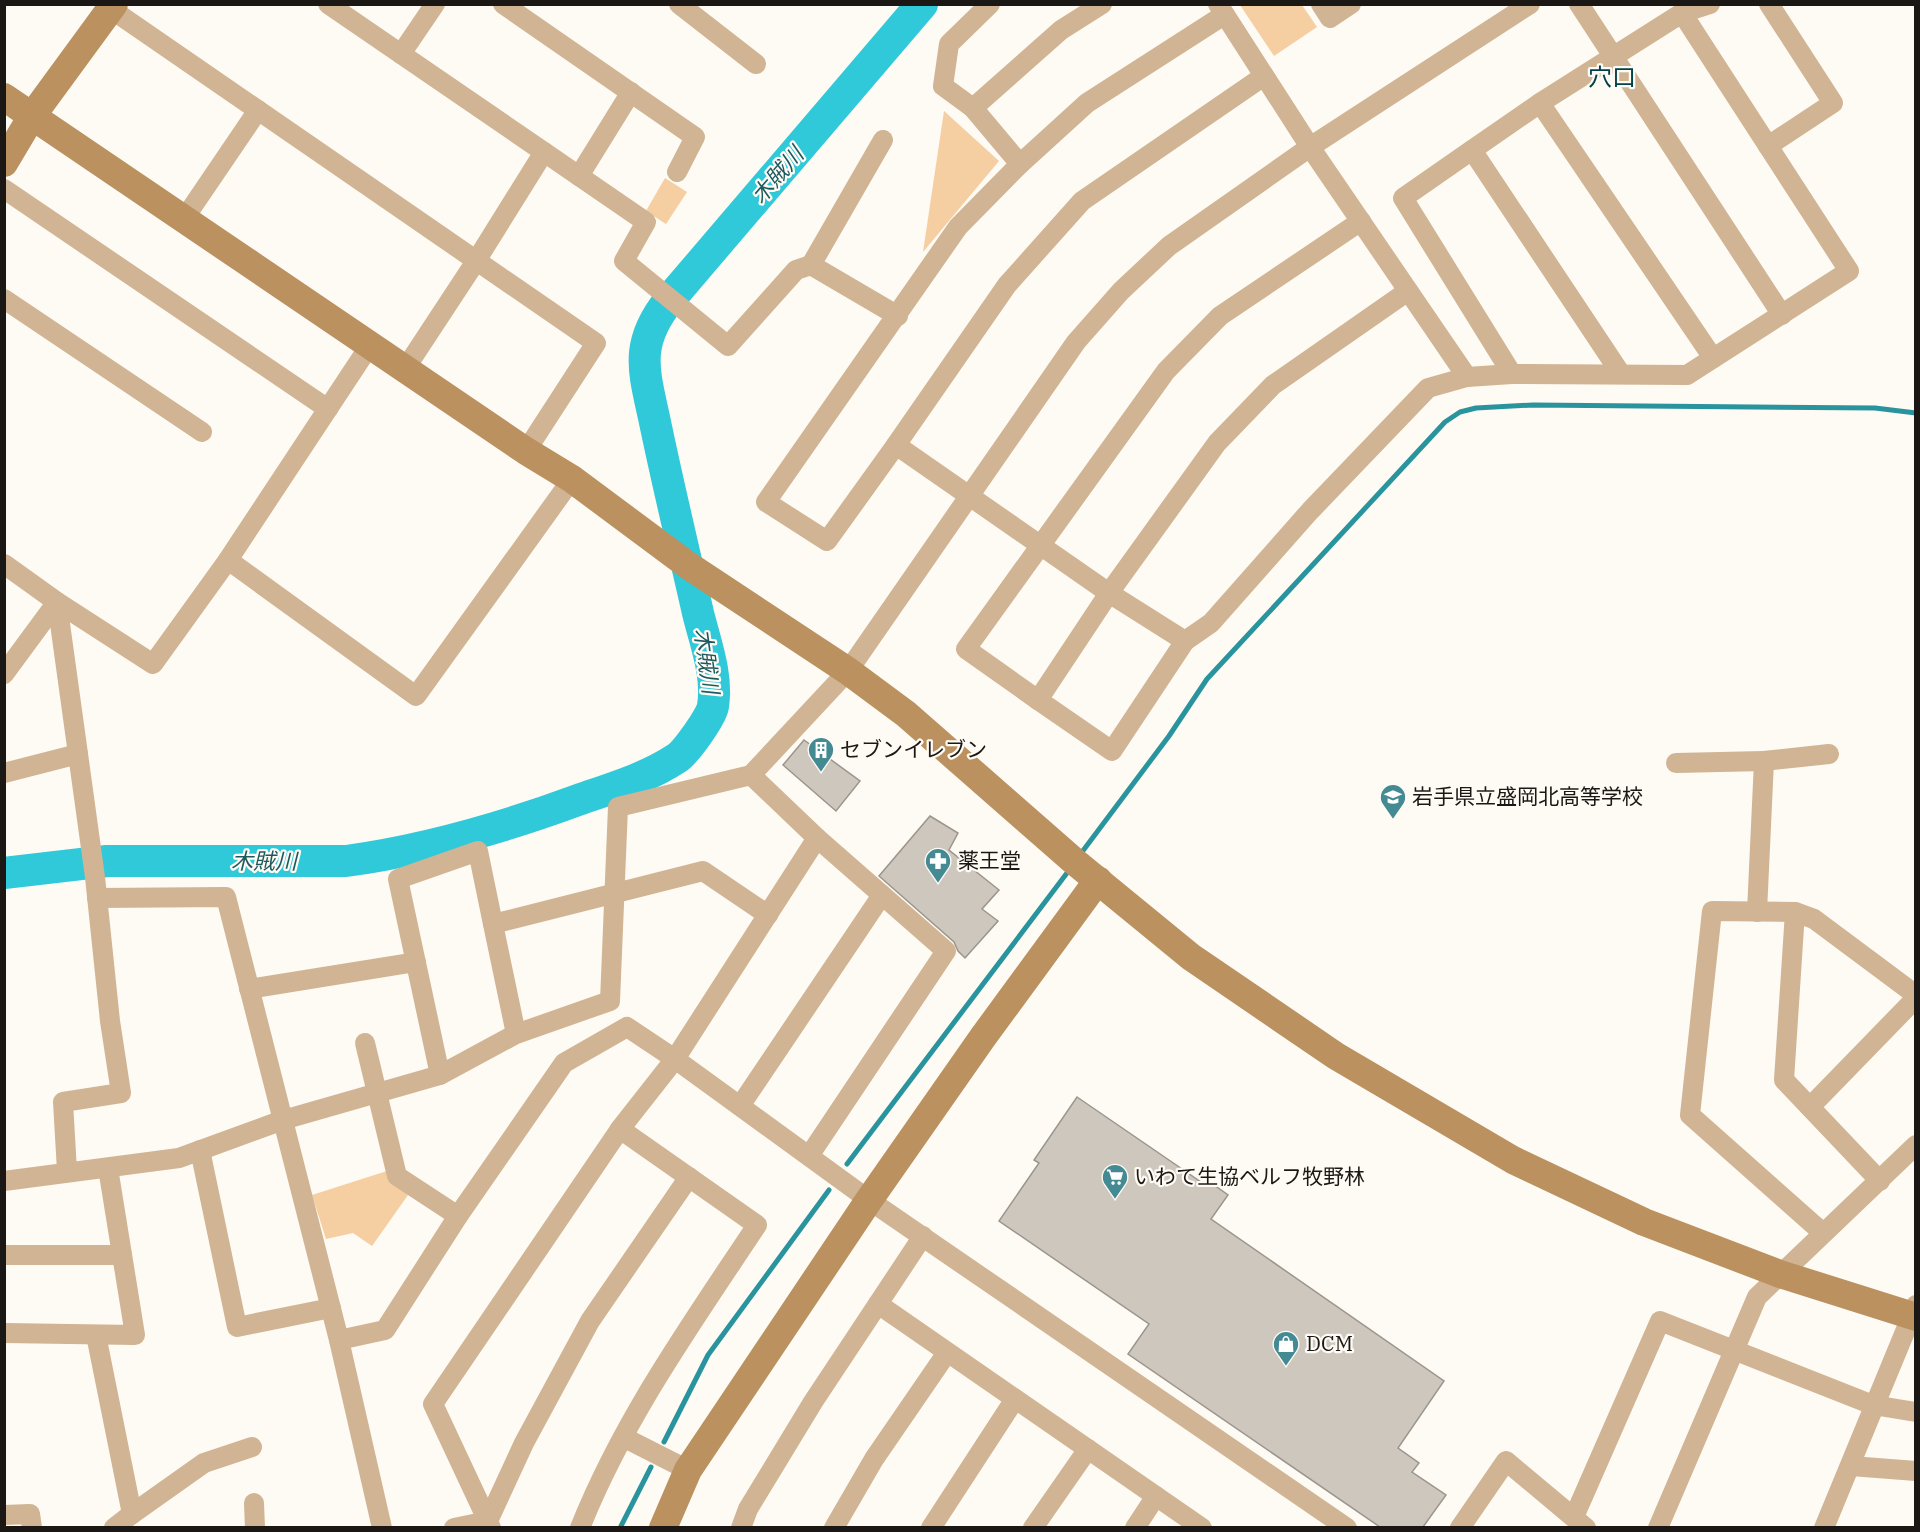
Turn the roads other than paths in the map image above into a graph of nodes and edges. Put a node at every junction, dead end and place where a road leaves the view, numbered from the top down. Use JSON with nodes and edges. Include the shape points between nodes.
{"nodes":[{"id":1,"x":328,"y":4,"type":"edge"},
{"id":2,"x":435,"y":4,"type":"edge"},
{"id":3,"x":503,"y":4,"type":"edge"},
{"id":4,"x":679,"y":4,"type":"edge"},
{"id":5,"x":990,"y":4,"type":"edge"},
{"id":6,"x":1102,"y":4,"type":"edge"},
{"id":7,"x":1321,"y":4,"type":"edge"},
{"id":8,"x":1351,"y":4,"type":"edge"},
{"id":9,"x":1530,"y":4,"type":"edge"},
{"id":10,"x":1579,"y":4,"type":"edge"},
{"id":11,"x":1710,"y":4,"type":"edge"},
{"id":12,"x":1769,"y":4,"type":"edge"},
{"id":13,"x":113,"y":7,"type":"edge"},
{"id":14,"x":1221,"y":10,"type":"edge"},
{"id":15,"x":1682,"y":13,"type":"junction"},
{"id":16,"x":401,"y":54,"type":"junction"},
{"id":17,"x":1614,"y":56,"type":"junction"},
{"id":18,"x":756,"y":64,"type":"dead end"},
{"id":19,"x":1264,"y":76,"type":"junction"},
{"id":20,"x":631,"y":92,"type":"junction"},
{"id":21,"x":4,"y":97,"type":"edge"},
{"id":22,"x":1540,"y":103,"type":"junction"},
{"id":23,"x":973,"y":108,"type":"junction"},
{"id":24,"x":258,"y":110,"type":"junction"},
{"id":25,"x":32,"y":116,"type":"junction"},
{"id":26,"x":883,"y":140,"type":"dead end"},
{"id":27,"x":1310,"y":147,"type":"junction"},
{"id":28,"x":1768,"y":147,"type":"junction"},
{"id":29,"x":1472,"y":150,"type":"junction"},
{"id":30,"x":544,"y":152,"type":"junction"},
{"id":31,"x":4,"y":163,"type":"edge"},
{"id":32,"x":1020,"y":164,"type":"junction"},
{"id":33,"x":677,"y":172,"type":"dead end"},
{"id":34,"x":579,"y":176,"type":"junction"},
{"id":35,"x":4,"y":189,"type":"edge"},
{"id":36,"x":184,"y":219,"type":"junction"},
{"id":37,"x":1361,"y":221,"type":"junction"},
{"id":38,"x":476,"y":261,"type":"junction"},
{"id":39,"x":811,"y":265,"type":"junction"},
{"id":40,"x":1408,"y":291,"type":"junction"},
{"id":41,"x":4,"y":299,"type":"edge"},
{"id":42,"x":898,"y":315,"type":"junction"},
{"id":43,"x":1782,"y":315,"type":"junction"},
{"id":44,"x":370,"y":345,"type":"junction"},
{"id":45,"x":1713,"y":358,"type":"junction"},
{"id":46,"x":405,"y":369,"type":"junction"},
{"id":47,"x":1512,"y":374,"type":"junction"},
{"id":48,"x":1621,"y":374,"type":"junction"},
{"id":49,"x":1467,"y":377,"type":"junction"},
{"id":50,"x":328,"y":409,"type":"junction"},
{"id":51,"x":202,"y":432,"type":"dead end"},
{"id":52,"x":896,"y":445,"type":"junction"},
{"id":53,"x":526,"y":451,"type":"junction"},
{"id":54,"x":572,"y":479,"type":"junction"},
{"id":55,"x":968,"y":496,"type":"junction"},
{"id":56,"x":1038,"y":545,"type":"junction"},
{"id":57,"x":228,"y":560,"type":"junction"},
{"id":58,"x":4,"y":564,"type":"edge"},
{"id":59,"x":1109,"y":593,"type":"junction"},
{"id":60,"x":57,"y":602,"type":"junction"},
{"id":61,"x":1185,"y":641,"type":"junction"},
{"id":62,"x":848,"y":671,"type":"junction"},
{"id":63,"x":4,"y":674,"type":"edge"},
{"id":64,"x":1038,"y":700,"type":"junction"},
{"id":65,"x":78,"y":754,"type":"junction"},
{"id":66,"x":1829,"y":754,"type":"dead end"},
{"id":67,"x":1764,"y":761,"type":"junction"},
{"id":68,"x":1676,"y":763,"type":"dead end"},
{"id":69,"x":4,"y":772,"type":"edge"},
{"id":70,"x":751,"y":775,"type":"junction"},
{"id":71,"x":818,"y":838,"type":"junction"},
{"id":72,"x":1098,"y":880,"type":"junction"},
{"id":73,"x":614,"y":894,"type":"junction"},
{"id":74,"x":882,"y":895,"type":"junction"},
{"id":75,"x":97,"y":898,"type":"junction"},
{"id":76,"x":1757,"y":912,"type":"junction"},
{"id":77,"x":1796,"y":912,"type":"junction"},
{"id":78,"x":768,"y":915,"type":"junction"},
{"id":79,"x":494,"y":924,"type":"junction"},
{"id":80,"x":416,"y":962,"type":"junction"},
{"id":81,"x":249,"y":988,"type":"junction"},
{"id":82,"x":1916,"y":996,"type":"edge"},
{"id":83,"x":516,"y":1034,"type":"junction"},
{"id":84,"x":365,"y":1042,"type":"dead end"},
{"id":85,"x":675,"y":1059,"type":"junction"},
{"id":86,"x":440,"y":1075,"type":"junction"},
{"id":87,"x":376,"y":1094,"type":"junction"},
{"id":88,"x":740,"y":1106,"type":"junction"},
{"id":89,"x":1810,"y":1107,"type":"junction"},
{"id":90,"x":283,"y":1119,"type":"junction"},
{"id":91,"x":620,"y":1129,"type":"junction"},
{"id":92,"x":1916,"y":1145,"type":"edge"},
{"id":93,"x":200,"y":1150,"type":"junction"},
{"id":94,"x":809,"y":1156,"type":"junction"},
{"id":95,"x":108,"y":1168,"type":"junction"},
{"id":96,"x":67,"y":1171,"type":"junction"},
{"id":97,"x":689,"y":1177,"type":"junction"},
{"id":98,"x":4,"y":1181,"type":"edge"},
{"id":99,"x":1880,"y":1181,"type":"junction"},
{"id":100,"x":869,"y":1200,"type":"junction"},
{"id":101,"x":458,"y":1216,"type":"junction"},
{"id":102,"x":1823,"y":1233,"type":"junction"},
{"id":103,"x":923,"y":1236,"type":"junction"},
{"id":104,"x":4,"y":1255,"type":"edge"},
{"id":105,"x":122,"y":1255,"type":"junction"},
{"id":106,"x":1780,"y":1274,"type":"junction"},
{"id":107,"x":878,"y":1304,"type":"junction"},
{"id":108,"x":331,"y":1308,"type":"junction"},
{"id":109,"x":1914,"y":1312,"type":"edge"},
{"id":110,"x":4,"y":1333,"type":"edge"},
{"id":111,"x":96,"y":1335,"type":"junction"},
{"id":112,"x":339,"y":1340,"type":"junction"},
{"id":113,"x":1733,"y":1349,"type":"junction"},
{"id":114,"x":945,"y":1357,"type":"dead end"},
{"id":115,"x":1015,"y":1399,"type":"junction"},
{"id":116,"x":1873,"y":1406,"type":"junction"},
{"id":117,"x":1916,"y":1412,"type":"edge"},
{"id":118,"x":623,"y":1437,"type":"junction"},
{"id":119,"x":252,"y":1447,"type":"dead end"},
{"id":120,"x":1088,"y":1449,"type":"junction"},
{"id":121,"x":1851,"y":1466,"type":"junction"},
{"id":122,"x":687,"y":1470,"type":"junction"},
{"id":123,"x":1916,"y":1472,"type":"edge"},
{"id":124,"x":1156,"y":1496,"type":"junction"},
{"id":125,"x":254,"y":1503,"type":"dead end"},
{"id":126,"x":132,"y":1514,"type":"junction"},
{"id":127,"x":4,"y":1515,"type":"edge"},
{"id":128,"x":489,"y":1524,"type":"edge"},
{"id":129,"x":1582,"y":1525,"type":"edge"},
{"id":130,"x":32,"y":1527,"type":"edge"},
{"id":131,"x":114,"y":1527,"type":"edge"},
{"id":132,"x":255,"y":1527,"type":"edge"},
{"id":133,"x":382,"y":1527,"type":"edge"},
{"id":134,"x":454,"y":1527,"type":"edge"},
{"id":135,"x":580,"y":1527,"type":"edge"},
{"id":136,"x":663,"y":1527,"type":"edge"},
{"id":137,"x":741,"y":1527,"type":"edge"},
{"id":138,"x":834,"y":1527,"type":"edge"},
{"id":139,"x":931,"y":1527,"type":"edge"},
{"id":140,"x":1033,"y":1527,"type":"edge"},
{"id":141,"x":1135,"y":1527,"type":"edge"},
{"id":142,"x":1202,"y":1527,"type":"edge"},
{"id":143,"x":1347,"y":1527,"type":"edge"},
{"id":144,"x":1460,"y":1527,"type":"edge"},
{"id":145,"x":1658,"y":1527,"type":"edge"},
{"id":146,"x":1824,"y":1527,"type":"edge"}],
"edges":[{"from":1,"to":16,"type":"street"},
{"from":2,"to":16,"type":"street"},
{"from":3,"to":20,"type":"street"},
{"from":4,"to":18,"type":"street"},
{"from":5,"to":23,"type":"street","via":[[949,44],[943,86]]},
{"from":6,"to":23,"type":"street","via":[[1061,30]]},
{"from":7,"to":8,"type":"street","via":[[1330,18]]},
{"from":9,"to":27,"type":"street"},
{"from":10,"to":17,"type":"street"},
{"from":11,"to":15,"type":"street"},
{"from":12,"to":28,"type":"street","via":[[1833,103]]},
{"from":13,"to":24,"type":"street"},
{"from":13,"to":25,"type":"street"},
{"from":14,"to":19,"type":"street"},
{"from":14,"to":32,"type":"street","via":[[1087,103]]},
{"from":15,"to":17,"type":"street"},
{"from":15,"to":28,"type":"street"},
{"from":16,"to":30,"type":"street"},
{"from":17,"to":22,"type":"street"},
{"from":17,"to":43,"type":"street"},
{"from":19,"to":27,"type":"street"},
{"from":19,"to":52,"type":"street","via":[[1082,201],[1007,285]]},
{"from":20,"to":33,"type":"street","via":[[695,136]]},
{"from":20,"to":34,"type":"street"},
{"from":21,"to":25,"type":"street"},
{"from":22,"to":29,"type":"street"},
{"from":22,"to":45,"type":"street"},
{"from":23,"to":32,"type":"street"},
{"from":24,"to":36,"type":"street"},
{"from":24,"to":38,"type":"street"},
{"from":25,"to":31,"type":"street"},
{"from":25,"to":36,"type":"street"},
{"from":26,"to":39,"type":"street"},
{"from":27,"to":37,"type":"street"},
{"from":27,"to":55,"type":"street","via":[[1169,246],[1120,291],[1076,342]]},
{"from":28,"to":43,"type":"street","via":[[1849,271]]},
{"from":29,"to":47,"type":"street","via":[[1402,198]]},
{"from":29,"to":48,"type":"street"},
{"from":30,"to":34,"type":"street"},
{"from":30,"to":38,"type":"street"},
{"from":32,"to":42,"type":"street","via":[[958,227]]},
{"from":34,"to":39,"type":"street","via":[[646,222],[624,261],[728,346],[796,270]]},
{"from":35,"to":50,"type":"street"},
{"from":36,"to":44,"type":"street"},
{"from":37,"to":40,"type":"street"},
{"from":37,"to":56,"type":"street","via":[[1220,316],[1166,370]]},
{"from":38,"to":46,"type":"street"},
{"from":38,"to":53,"type":"street","via":[[596,343]]},
{"from":39,"to":42,"type":"street"},
{"from":40,"to":49,"type":"street"},
{"from":40,"to":59,"type":"street","via":[[1273,385],[1217,443]]},
{"from":41,"to":51,"type":"street"},
{"from":42,"to":52,"type":"street","via":[[766,502],[827,541]]},
{"from":43,"to":45,"type":"street"},
{"from":44,"to":46,"type":"street"},
{"from":44,"to":50,"type":"street"},
{"from":45,"to":48,"type":"street","via":[[1687,375]]},
{"from":46,"to":53,"type":"street"},
{"from":47,"to":48,"type":"street"},
{"from":47,"to":49,"type":"street"},
{"from":49,"to":61,"type":"street","via":[[1428,388],[1310,511],[1211,623]]},
{"from":50,"to":57,"type":"street"},
{"from":52,"to":55,"type":"street"},
{"from":53,"to":54,"type":"street"},
{"from":54,"to":57,"type":"street","via":[[416,696]]},
{"from":54,"to":62,"type":"street","via":[[689,566]]},
{"from":55,"to":56,"type":"street"},
{"from":55,"to":62,"type":"street"},
{"from":56,"to":59,"type":"street"},
{"from":56,"to":64,"type":"street","via":[[966,649]]},
{"from":57,"to":60,"type":"street","via":[[153,664]]},
{"from":58,"to":60,"type":"street"},
{"from":59,"to":61,"type":"street"},
{"from":59,"to":64,"type":"street"},
{"from":60,"to":63,"type":"street"},
{"from":60,"to":65,"type":"street"},
{"from":61,"to":64,"type":"street","via":[[1112,751]]},
{"from":62,"to":70,"type":"street"},
{"from":62,"to":72,"type":"street","via":[[906,714]]},
{"from":65,"to":69,"type":"street"},
{"from":65,"to":75,"type":"street"},
{"from":66,"to":67,"type":"street"},
{"from":67,"to":68,"type":"street"},
{"from":67,"to":76,"type":"street"},
{"from":70,"to":71,"type":"street"},
{"from":70,"to":73,"type":"street","via":[[618,807]]},
{"from":71,"to":74,"type":"street"},
{"from":71,"to":78,"type":"street"},
{"from":72,"to":100,"type":"street"},
{"from":72,"to":106,"type":"street","via":[[1191,957],[1336,1056],[1513,1160],[1644,1222]]},
{"from":73,"to":78,"type":"street","via":[[703,871]]},
{"from":73,"to":79,"type":"street"},
{"from":73,"to":83,"type":"street","via":[[610,1000]]},
{"from":74,"to":88,"type":"street"},
{"from":74,"to":94,"type":"street","via":[[946,951]]},
{"from":75,"to":81,"type":"street","via":[[226,897]]},
{"from":75,"to":96,"type":"street","via":[[122,1093],[63,1102]]},
{"from":76,"to":77,"type":"street"},
{"from":76,"to":102,"type":"street","via":[[1712,911],[1690,1114]]},
{"from":77,"to":82,"type":"street","via":[[1814,919]]},
{"from":77,"to":89,"type":"street","via":[[1784,1080]]},
{"from":78,"to":85,"type":"street"},
{"from":79,"to":80,"type":"street","via":[[478,850],[398,879]]},
{"from":79,"to":83,"type":"street"},
{"from":80,"to":81,"type":"street"},
{"from":80,"to":86,"type":"street"},
{"from":81,"to":90,"type":"street"},
{"from":82,"to":89,"type":"street"},
{"from":83,"to":86,"type":"street"},
{"from":84,"to":87,"type":"street"},
{"from":85,"to":88,"type":"street"},
{"from":85,"to":91,"type":"street"},
{"from":85,"to":101,"type":"street","via":[[627,1027],[564,1063]]},
{"from":86,"to":87,"type":"street"},
{"from":87,"to":90,"type":"street"},
{"from":87,"to":101,"type":"street","via":[[397,1176]]},
{"from":88,"to":94,"type":"street"},
{"from":89,"to":99,"type":"street"},
{"from":90,"to":93,"type":"street"},
{"from":90,"to":108,"type":"street"},
{"from":91,"to":97,"type":"street"},
{"from":91,"to":128,"type":"street","via":[[433,1404]]},
{"from":92,"to":99,"type":"street"},
{"from":93,"to":95,"type":"street","via":[[178,1158]]},
{"from":93,"to":108,"type":"street","via":[[237,1327]]},
{"from":94,"to":100,"type":"street"},
{"from":95,"to":96,"type":"street"},
{"from":95,"to":105,"type":"street"},
{"from":96,"to":98,"type":"street"},
{"from":97,"to":118,"type":"street","via":[[757,1225],[643,1398]]},
{"from":97,"to":128,"type":"street","via":[[590,1321],[524,1443]]},
{"from":99,"to":102,"type":"street"},
{"from":100,"to":103,"type":"street"},
{"from":100,"to":122,"type":"street"},
{"from":101,"to":112,"type":"street","via":[[385,1330]]},
{"from":102,"to":106,"type":"street"},
{"from":103,"to":107,"type":"street"},
{"from":103,"to":143,"type":"street"},
{"from":104,"to":105,"type":"street"},
{"from":105,"to":111,"type":"street","via":[[135,1335]]},
{"from":106,"to":109,"type":"street"},
{"from":106,"to":113,"type":"street","via":[[1757,1297]]},
{"from":107,"to":115,"type":"street"},
{"from":107,"to":137,"type":"street","via":[[813,1402]]},
{"from":108,"to":112,"type":"street"},
{"from":109,"to":116,"type":"street"},
{"from":110,"to":111,"type":"street"},
{"from":111,"to":126,"type":"street"},
{"from":112,"to":133,"type":"street"},
{"from":113,"to":116,"type":"street"},
{"from":113,"to":129,"type":"street","via":[[1660,1321]]},
{"from":113,"to":145,"type":"street"},
{"from":114,"to":138,"type":"street","via":[[874,1459]]},
{"from":115,"to":120,"type":"street"},
{"from":115,"to":139,"type":"street"},
{"from":116,"to":117,"type":"street"},
{"from":116,"to":121,"type":"street"},
{"from":118,"to":122,"type":"street"},
{"from":118,"to":135,"type":"street"},
{"from":119,"to":126,"type":"street","via":[[204,1463]]},
{"from":120,"to":124,"type":"street"},
{"from":120,"to":140,"type":"street"},
{"from":121,"to":123,"type":"street"},
{"from":121,"to":146,"type":"street"},
{"from":122,"to":136,"type":"street"},
{"from":124,"to":141,"type":"street"},
{"from":124,"to":142,"type":"street"},
{"from":125,"to":132,"type":"street"},
{"from":126,"to":131,"type":"street"},
{"from":127,"to":130,"type":"street","via":[[30,1515]]},
{"from":128,"to":134,"type":"street"},
{"from":129,"to":144,"type":"street","via":[[1506,1461]]}]}
